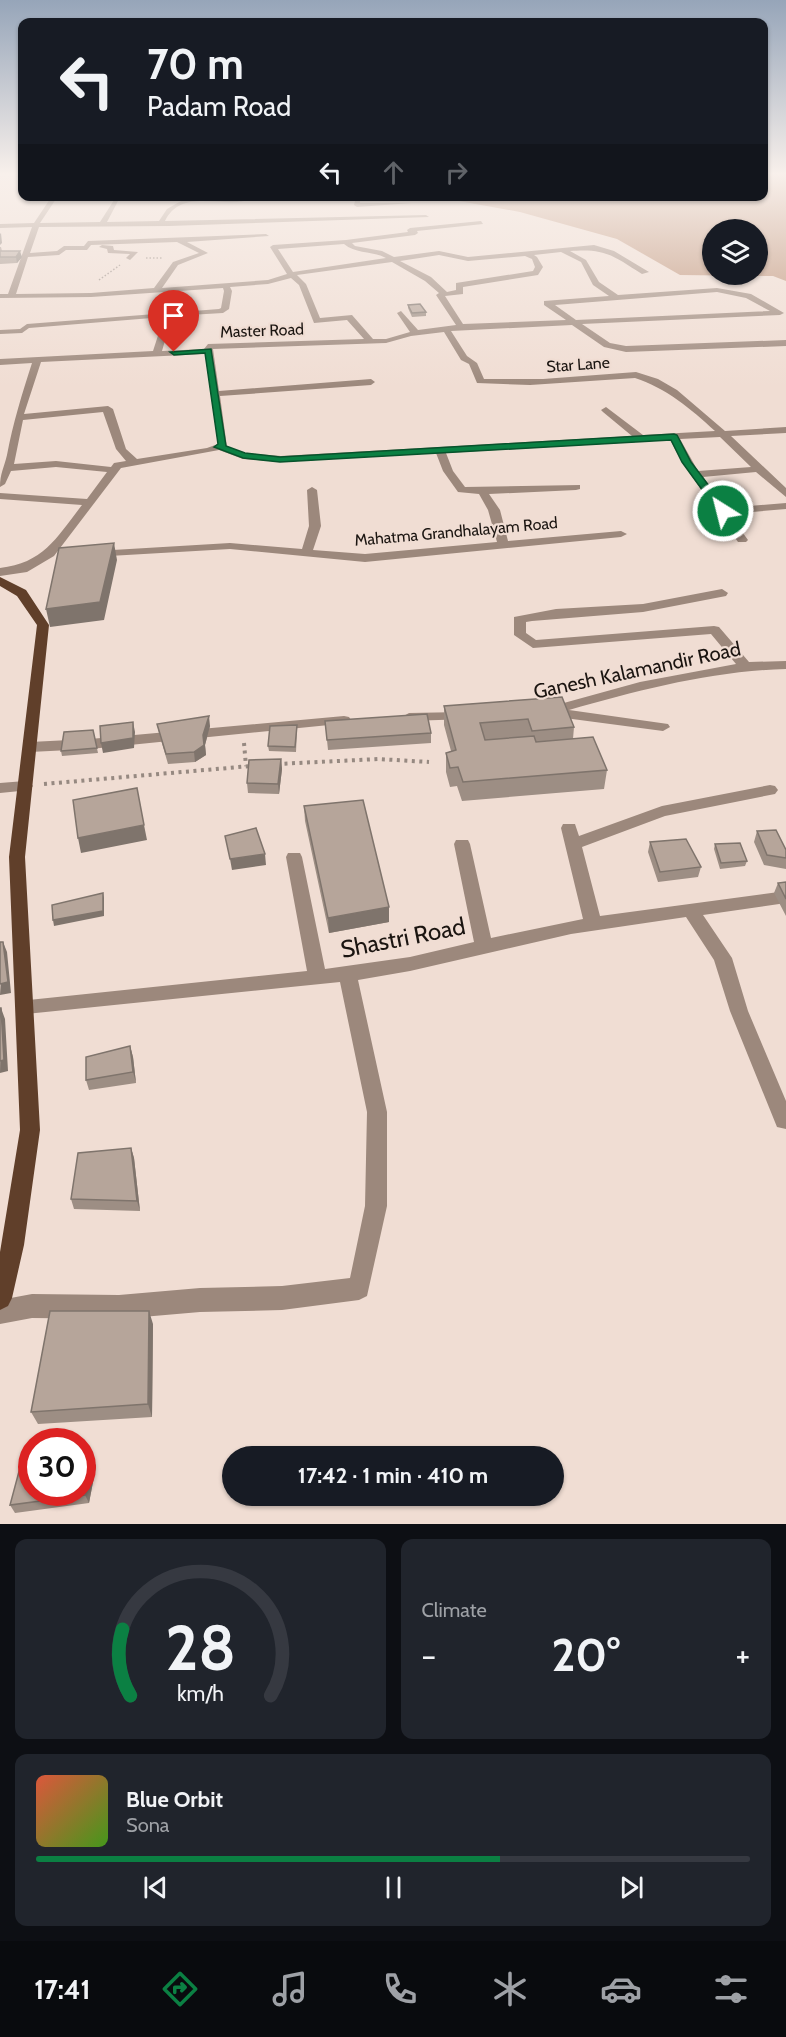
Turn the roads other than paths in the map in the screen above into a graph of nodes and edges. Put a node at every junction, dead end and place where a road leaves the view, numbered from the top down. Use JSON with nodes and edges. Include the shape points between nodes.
{"nodes":[{"id":1,"x":29,"y":245,"type":"edge"},
{"id":2,"x":188,"y":245,"type":"edge"},
{"id":3,"x":300,"y":245,"type":"edge"},
{"id":4,"x":350,"y":245,"type":"edge"},
{"id":5,"x":273,"y":247,"type":"joint"},
{"id":6,"x":87,"y":248,"type":"joint"},
{"id":7,"x":562,"y":250,"type":"junction"},
{"id":8,"x":25,"y":255,"type":"junction"},
{"id":9,"x":528,"y":255,"type":"junction"},
{"id":10,"x":130,"y":258,"type":"dead end"},
{"id":11,"x":392,"y":260,"type":"junction"},
{"id":12,"x":645,"y":272,"type":"dead end"},
{"id":13,"x":291,"y":274,"type":"junction"},
{"id":14,"x":95,"y":282,"type":"dead end"},
{"id":15,"x":225,"y":285,"type":"junction"},
{"id":16,"x":158,"y":288,"type":"junction"},
{"id":17,"x":445,"y":294,"type":"junction"},
{"id":18,"x":90,"y":295,"type":"junction"},
{"id":19,"x":0,"y":296,"type":"edge"},
{"id":20,"x":11,"y":296,"type":"junction"},
{"id":21,"x":617,"y":298,"type":"junction"},
{"id":22,"x":401,"y":313,"type":"dead end"},
{"id":23,"x":169,"y":314,"type":"junction"},
{"id":24,"x":783,"y":314,"type":"edge"},
{"id":25,"x":577,"y":324,"type":"junction"},
{"id":26,"x":461,"y":327,"type":"junction"},
{"id":27,"x":447,"y":329,"type":"junction"},
{"id":28,"x":0,"y":332,"type":"edge"},
{"id":29,"x":416,"y":334,"type":"junction"},
{"id":30,"x":371,"y":342,"type":"junction"},
{"id":31,"x":786,"y":342,"type":"edge"},
{"id":32,"x":208,"y":351,"type":"junction"},
{"id":33,"x":157,"y":353,"type":"junction"},
{"id":34,"x":37,"y":360,"type":"junction"},
{"id":35,"x":0,"y":362,"type":"edge"},
{"id":36,"x":371,"y":382,"type":"dead end"},
{"id":37,"x":216,"y":394,"type":"junction"},
{"id":38,"x":606,"y":410,"type":"dead end"},
{"id":39,"x":18,"y":418,"type":"junction"},
{"id":40,"x":786,"y":430,"type":"edge"},
{"id":41,"x":721,"y":434,"type":"junction"},
{"id":42,"x":674,"y":437,"type":"junction"},
{"id":43,"x":642,"y":439,"type":"junction"},
{"id":44,"x":219,"y":447,"type":"junction"},
{"id":45,"x":440,"y":450,"type":"junction"},
{"id":46,"x":133,"y":461,"type":"junction"},
{"id":47,"x":8,"y":468,"type":"junction"},
{"id":48,"x":759,"y":469,"type":"junction"},
{"id":49,"x":114,"y":470,"type":"junction"},
{"id":50,"x":696,"y":474,"type":"junction"},
{"id":51,"x":0,"y":484,"type":"edge"},
{"id":52,"x":576,"y":487,"type":"dead end"},
{"id":53,"x":312,"y":490,"type":"dead end"},
{"id":54,"x":482,"y":491,"type":"junction"},
{"id":55,"x":786,"y":494,"type":"edge"},
{"id":56,"x":0,"y":496,"type":"edge"},
{"id":57,"x":90,"y":502,"type":"junction"},
{"id":58,"x":786,"y":506,"type":"edge"},
{"id":59,"x":723,"y":511,"type":"junction"},
{"id":60,"x":621,"y":534,"type":"dead end"},
{"id":61,"x":742,"y":540,"type":"dead end"},
{"id":62,"x":503,"y":545,"type":"junction"},
{"id":63,"x":308,"y":552,"type":"junction"},
{"id":64,"x":88,"y":556,"type":"edge"},
{"id":65,"x":42,"y":558,"type":"junction"},
{"id":66,"x":67,"y":558,"type":"edge"},
{"id":67,"x":0,"y":572,"type":"edge"},
{"id":68,"x":0,"y":581,"type":"edge"},
{"id":69,"x":722,"y":593,"type":"dead end"},
{"id":70,"x":786,"y":665,"type":"edge"},
{"id":71,"x":745,"y":666,"type":"junction"},
{"id":72,"x":549,"y":712,"type":"junction"},
{"id":73,"x":527,"y":713,"type":"edge"},
{"id":74,"x":483,"y":715,"type":"edge"},
{"id":75,"x":363,"y":718,"type":"edge"},
{"id":76,"x":395,"y":718,"type":"edge"},
{"id":77,"x":663,"y":727,"type":"dead end"},
{"id":78,"x":30,"y":747,"type":"junction"},
{"id":79,"x":25,"y":786,"type":"junction"},
{"id":80,"x":0,"y":788,"type":"edge"},
{"id":81,"x":770,"y":790,"type":"dead end"},
{"id":82,"x":462,"y":844,"type":"dead end"},
{"id":83,"x":294,"y":857,"type":"dead end"},
{"id":84,"x":786,"y":897,"type":"edge"},
{"id":85,"x":690,"y":909,"type":"junction"},
{"id":86,"x":594,"y":924,"type":"junction"},
{"id":87,"x":484,"y":947,"type":"junction"},
{"id":88,"x":348,"y":974,"type":"junction"},
{"id":89,"x":317,"y":977,"type":"junction"},
{"id":90,"x":26,"y":1006,"type":"junction"},
{"id":91,"x":784,"y":1121,"type":"dead end"},
{"id":92,"x":6,"y":1247,"type":"edge"},
{"id":93,"x":0,"y":1298,"type":"edge"},
{"id":94,"x":0,"y":1312,"type":"edge"}],
"edges":[{"from":1,"to":8,"type":"street"},
{"from":2,"to":16,"type":"street","via":[[204,253],[179,260]]},
{"from":3,"to":5,"type":"street"},
{"from":4,"to":11,"type":"street","via":[[380,252]]},
{"from":5,"to":13,"type":"street"},
{"from":6,"to":8,"type":"street"},
{"from":6,"to":10,"type":"street","via":[[135,252]]},
{"from":7,"to":9,"type":"street"},
{"from":7,"to":12,"type":"street","via":[[600,247]]},
{"from":7,"to":21,"type":"street","via":[[584,261],[596,283]]},
{"from":8,"to":20,"type":"street"},
{"from":9,"to":11,"type":"street","via":[[468,259],[439,253]]},
{"from":9,"to":17,"type":"street","via":[[539,267],[535,273],[459,285],[460,292]]},
{"from":11,"to":13,"type":"street"},
{"from":11,"to":17,"type":"street","via":[[428,279]]},
{"from":13,"to":15,"type":"street","via":[[268,282]]},
{"from":13,"to":30,"type":"street","via":[[307,293],[317,321],[349,317]]},
{"from":14,"to":18,"type":"street"},
{"from":15,"to":16,"type":"street"},
{"from":15,"to":23,"type":"street","via":[[225,309]]},
{"from":16,"to":18,"type":"street"},
{"from":17,"to":26,"type":"street","via":[[440,295]]},
{"from":18,"to":20,"type":"street"},
{"from":19,"to":20,"type":"street"},
{"from":21,"to":24,"type":"street","via":[[730,291]]},
{"from":21,"to":25,"type":"street","via":[[547,303]]},
{"from":22,"to":29,"type":"street"},
{"from":23,"to":28,"type":"street","via":[[27,326],[22,331]]},
{"from":23,"to":33,"type":"street"},
{"from":24,"to":25,"type":"street","name":"Master Road"},
{"from":25,"to":26,"type":"street","name":"Master Road"},
{"from":25,"to":31,"type":"street","via":[[607,345],[626,349]]},
{"from":26,"to":27,"type":"street","name":"Master Road"},
{"from":27,"to":29,"type":"street","name":"Master Road"},
{"from":27,"to":41,"type":"street","name":"Star Lane","via":[[464,358],[473,363],[480,381],[545,382],[637,375],[661,384],[690,404]]},
{"from":29,"to":30,"type":"street","name":"Master Road"},
{"from":30,"to":32,"type":"street","name":"Master Road","via":[[208,347]]},
{"from":32,"to":33,"type":"street"},
{"from":32,"to":37,"type":"street","name":"Master Road"},
{"from":33,"to":34,"type":"street"},
{"from":34,"to":35,"type":"street"},
{"from":34,"to":39,"type":"street"},
{"from":36,"to":37,"type":"street"},
{"from":37,"to":44,"type":"street","name":"Master Road","via":[[222,445]]},
{"from":38,"to":43,"type":"street"},
{"from":39,"to":46,"type":"street","via":[[108,409],[117,443]]},
{"from":39,"to":47,"type":"street"},
{"from":40,"to":41,"type":"street"},
{"from":41,"to":42,"type":"street"},
{"from":41,"to":48,"type":"street","via":[[743,450]]},
{"from":42,"to":43,"type":"street"},
{"from":42,"to":50,"type":"street"},
{"from":43,"to":45,"type":"street"},
{"from":44,"to":45,"type":"street","via":[[243,456],[280,459]]},
{"from":44,"to":46,"type":"street","via":[[209,452]]},
{"from":45,"to":54,"type":"street","via":[[448,471],[462,490]]},
{"from":46,"to":49,"type":"street"},
{"from":47,"to":49,"type":"street","via":[[56,464]]},
{"from":47,"to":51,"type":"street"},
{"from":48,"to":50,"type":"street"},
{"from":48,"to":55,"type":"street"},
{"from":49,"to":57,"type":"street"},
{"from":50,"to":59,"type":"street"},
{"from":52,"to":54,"type":"street"},
{"from":53,"to":63,"type":"street","via":[[315,525]]},
{"from":54,"to":62,"type":"street","via":[[494,510]]},
{"from":56,"to":57,"type":"street"},
{"from":57,"to":65,"type":"street","via":[[50,554]]},
{"from":58,"to":59,"type":"street"},
{"from":59,"to":61,"type":"street"},
{"from":60,"to":62,"type":"street","name":"Mahatma Grandhalayam Road"},
{"from":62,"to":63,"type":"street","name":"Mahatma Grandhalayam Road","via":[[365,558]]},
{"from":63,"to":64,"type":"street","name":"Mahatma Grandhalayam Road","via":[[230,546]]},
{"from":65,"to":66,"type":"street"},
{"from":65,"to":67,"type":"street","via":[[23,568]]},
{"from":68,"to":78,"type":"main road","via":[[22,594],[44,625]]},
{"from":69,"to":71,"type":"street","via":[[615,611],[548,612],[519,620],[520,635],[533,644],[714,630]]},
{"from":70,"to":71,"type":"street","name":"Ganesh Kalamandir Road"},
{"from":71,"to":72,"type":"street","name":"Ganesh Kalamandir Road","via":[[640,686]]},
{"from":72,"to":73,"type":"street","name":"Ganesh Kalamandir Road"},
{"from":72,"to":77,"type":"street"},
{"from":74,"to":76,"type":"street"},
{"from":75,"to":78,"type":"street"},
{"from":78,"to":79,"type":"main road"},
{"from":79,"to":80,"type":"street"},
{"from":79,"to":90,"type":"main road","via":[[17,857]]},
{"from":81,"to":86,"type":"street","via":[[662,811],[571,836]]},
{"from":82,"to":87,"type":"street"},
{"from":83,"to":89,"type":"street"},
{"from":84,"to":85,"type":"street","name":"Shastri Road"},
{"from":85,"to":86,"type":"street","name":"Shastri Road"},
{"from":85,"to":91,"type":"street","via":[[723,958],[739,1011]]},
{"from":86,"to":87,"type":"street","name":"Shastri Road"},
{"from":87,"to":88,"type":"street","name":"Shastri Road"},
{"from":88,"to":89,"type":"street","name":"Shastri Road"},
{"from":88,"to":94,"type":"street","via":[[377,1112],[376,1206],[359,1288],[282,1298],[119,1307],[32,1306]]},
{"from":89,"to":90,"type":"street","name":"Shastri Road"},
{"from":90,"to":92,"type":"main road","via":[[30,1130]]},
{"from":92,"to":93,"type":"main road"}]}
